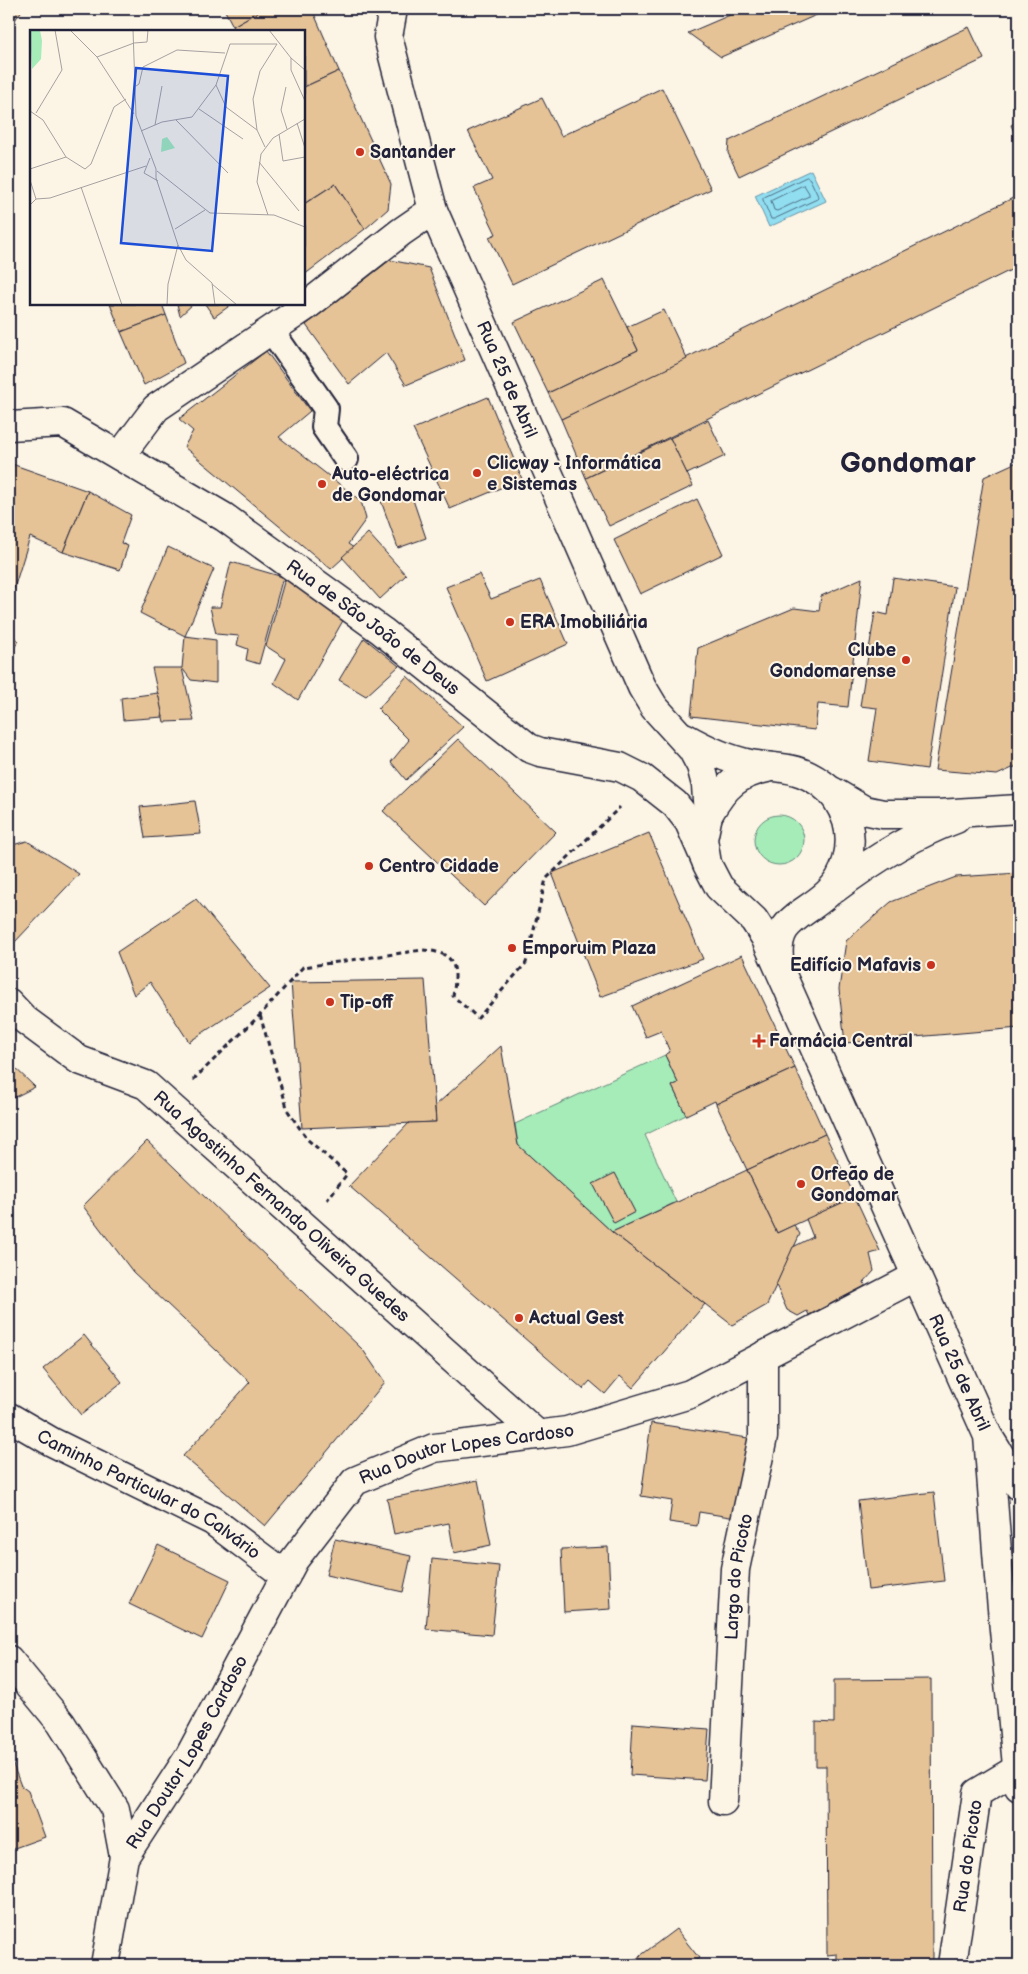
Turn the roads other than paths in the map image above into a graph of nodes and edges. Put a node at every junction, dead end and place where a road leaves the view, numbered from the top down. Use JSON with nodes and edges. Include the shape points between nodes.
{"nodes":[{"id":1,"x":370,"y":9,"type":"edge"},
{"id":2,"x":392,"y":9,"type":"edge"},
{"id":3,"x":388,"y":37,"type":"junction"},
{"id":4,"x":433,"y":210,"type":"junction"},
{"id":5,"x":305,"y":304,"type":"edge"},
{"id":6,"x":304,"y":305,"type":"edge"},
{"id":7,"x":271,"y":330,"type":"junction"},
{"id":8,"x":9,"y":426,"type":"edge"},
{"id":9,"x":120,"y":456,"type":"junction"},
{"id":10,"x":346,"y":458,"type":"dead end"},
{"id":11,"x":676,"y":732,"type":"junction"},
{"id":12,"x":776,"y":766,"type":"junction"},
{"id":13,"x":829,"y":789,"type":"junction"},
{"id":14,"x":1019,"y":809,"type":"edge"},
{"id":15,"x":984,"y":812,"type":"junction"},
{"id":16,"x":708,"y":815,"type":"junction"},
{"id":17,"x":707,"y":864,"type":"junction"},
{"id":18,"x":818,"y":900,"type":"junction"},
{"id":19,"x":738,"y":903,"type":"junction"},
{"id":20,"x":787,"y":987,"type":"junction"},
{"id":21,"x":9,"y":1003,"type":"edge"},
{"id":22,"x":917,"y":1276,"type":"junction"},
{"id":23,"x":763,"y":1356,"type":"junction"},
{"id":24,"x":9,"y":1417,"type":"edge"},
{"id":25,"x":538,"y":1435,"type":"junction"},
{"id":26,"x":988,"y":1436,"type":"junction"},
{"id":27,"x":1019,"y":1486,"type":"edge"},
{"id":28,"x":1009,"y":1574,"type":"edge"},
{"id":29,"x":286,"y":1576,"type":"junction"},
{"id":30,"x":9,"y":1660,"type":"edge"},
{"id":31,"x":1018,"y":1778,"type":"edge"},
{"id":32,"x":723,"y":1801,"type":"dead end"},
{"id":33,"x":124,"y":1856,"type":"junction"},
{"id":34,"x":105,"y":1965,"type":"edge"},
{"id":35,"x":952,"y":1965,"type":"edge"}],
"edges":[{"from":1,"to":3,"type":"street"},
{"from":2,"to":3,"type":"street","name":"Rua 25 de Abril"},
{"from":3,"to":4,"type":"street","name":"Rua 25 de Abril"},
{"from":4,"to":5,"type":"street"},
{"from":4,"to":11,"type":"street","name":"Rua 25 de Abril","via":[[642,687]]},
{"from":6,"to":7,"type":"street"},
{"from":7,"to":9,"type":"street","via":[[156,408]]},
{"from":7,"to":10,"type":"lane","via":[[326,409],[324,428]]},
{"from":8,"to":9,"type":"street","name":"Rua de São João de Deus","via":[[63,423]]},
{"from":9,"to":17,"type":"street","name":"Rua de São João de Deus","via":[[232,522],[382,631],[529,748],[620,767],[642,778],[675,804],[689,822]]},
{"from":11,"to":12,"type":"street","name":"Rua 25 de Abril","via":[[711,752],[752,764]]},
{"from":11,"to":16,"type":"street","name":"Rua 25 de Abril","via":[[692,749],[701,766]]},
{"from":12,"to":13,"type":"street","name":"Rua 25 de Abril","via":[[811,775]]},
{"from":12,"to":16,"type":"street","name":"Rua 25 de Abril","via":[[740,777],[720,793]]},
{"from":13,"to":15,"type":"street","via":[[864,810],[883,814]]},
{"from":13,"to":18,"type":"street","name":"Rua 25 de Abril","via":[[843,808],[850,830],[849,853],[842,875]]},
{"from":14,"to":15,"type":"street"},
{"from":15,"to":18,"type":"street","via":[[955,819],[924,832]]},
{"from":16,"to":17,"type":"street","name":"Rua 25 de Abril","via":[[703,839]]},
{"from":17,"to":19,"type":"street","name":"Rua 25 de Abril","via":[[719,886]]},
{"from":18,"to":19,"type":"street","name":"Rua 25 de Abril","via":[[786,913],[762,912]]},
{"from":18,"to":20,"type":"street","name":"Rua 25 de Abril","via":[[795,916],[781,936],[779,966]]},
{"from":19,"to":20,"type":"street","name":"Rua 25 de Abril","via":[[765,937]]},
{"from":20,"to":22,"type":"street","name":"Rua 25 de Abril"},
{"from":21,"to":25,"type":"street","name":"Rua Agostinho Fernando Oliveira Guedes","via":[[24,1020],[79,1060],[146,1084]]},
{"from":22,"to":23,"type":"street","name":"Rua Doutor Lopes Cardoso"},
{"from":22,"to":26,"type":"street","name":"Rua 25 de Abril"},
{"from":23,"to":25,"type":"street","name":"Rua Doutor Lopes Cardoso","via":[[690,1394],[567,1431]]},
{"from":23,"to":32,"type":"street","name":"Largo do Picoto","via":[[763,1437],[735,1569]]},
{"from":24,"to":29,"type":"street","name":"Caminho Particular do Calvário","via":[[52,1442],[213,1522]]},
{"from":25,"to":29,"type":"street","name":"Rua Doutor Lopes Cardoso","via":[[434,1448],[355,1481],[294,1560]]},
{"from":26,"to":27,"type":"street"},
{"from":26,"to":28,"type":"street","name":"Rua 25 de Abril"},
{"from":28,"to":31,"type":"street","name":"Rua 25 de Abril"},
{"from":29,"to":33,"type":"street","name":"Rua Doutor Lopes Cardoso","via":[[189,1757]]},
{"from":30,"to":33,"type":"street","via":[[61,1723],[115,1809]]},
{"from":31,"to":35,"type":"street","name":"Rua do Picoto","via":[[977,1793]]},
{"from":33,"to":34,"type":"street","name":"Rua Doutor Lopes Cardoso"}]}
